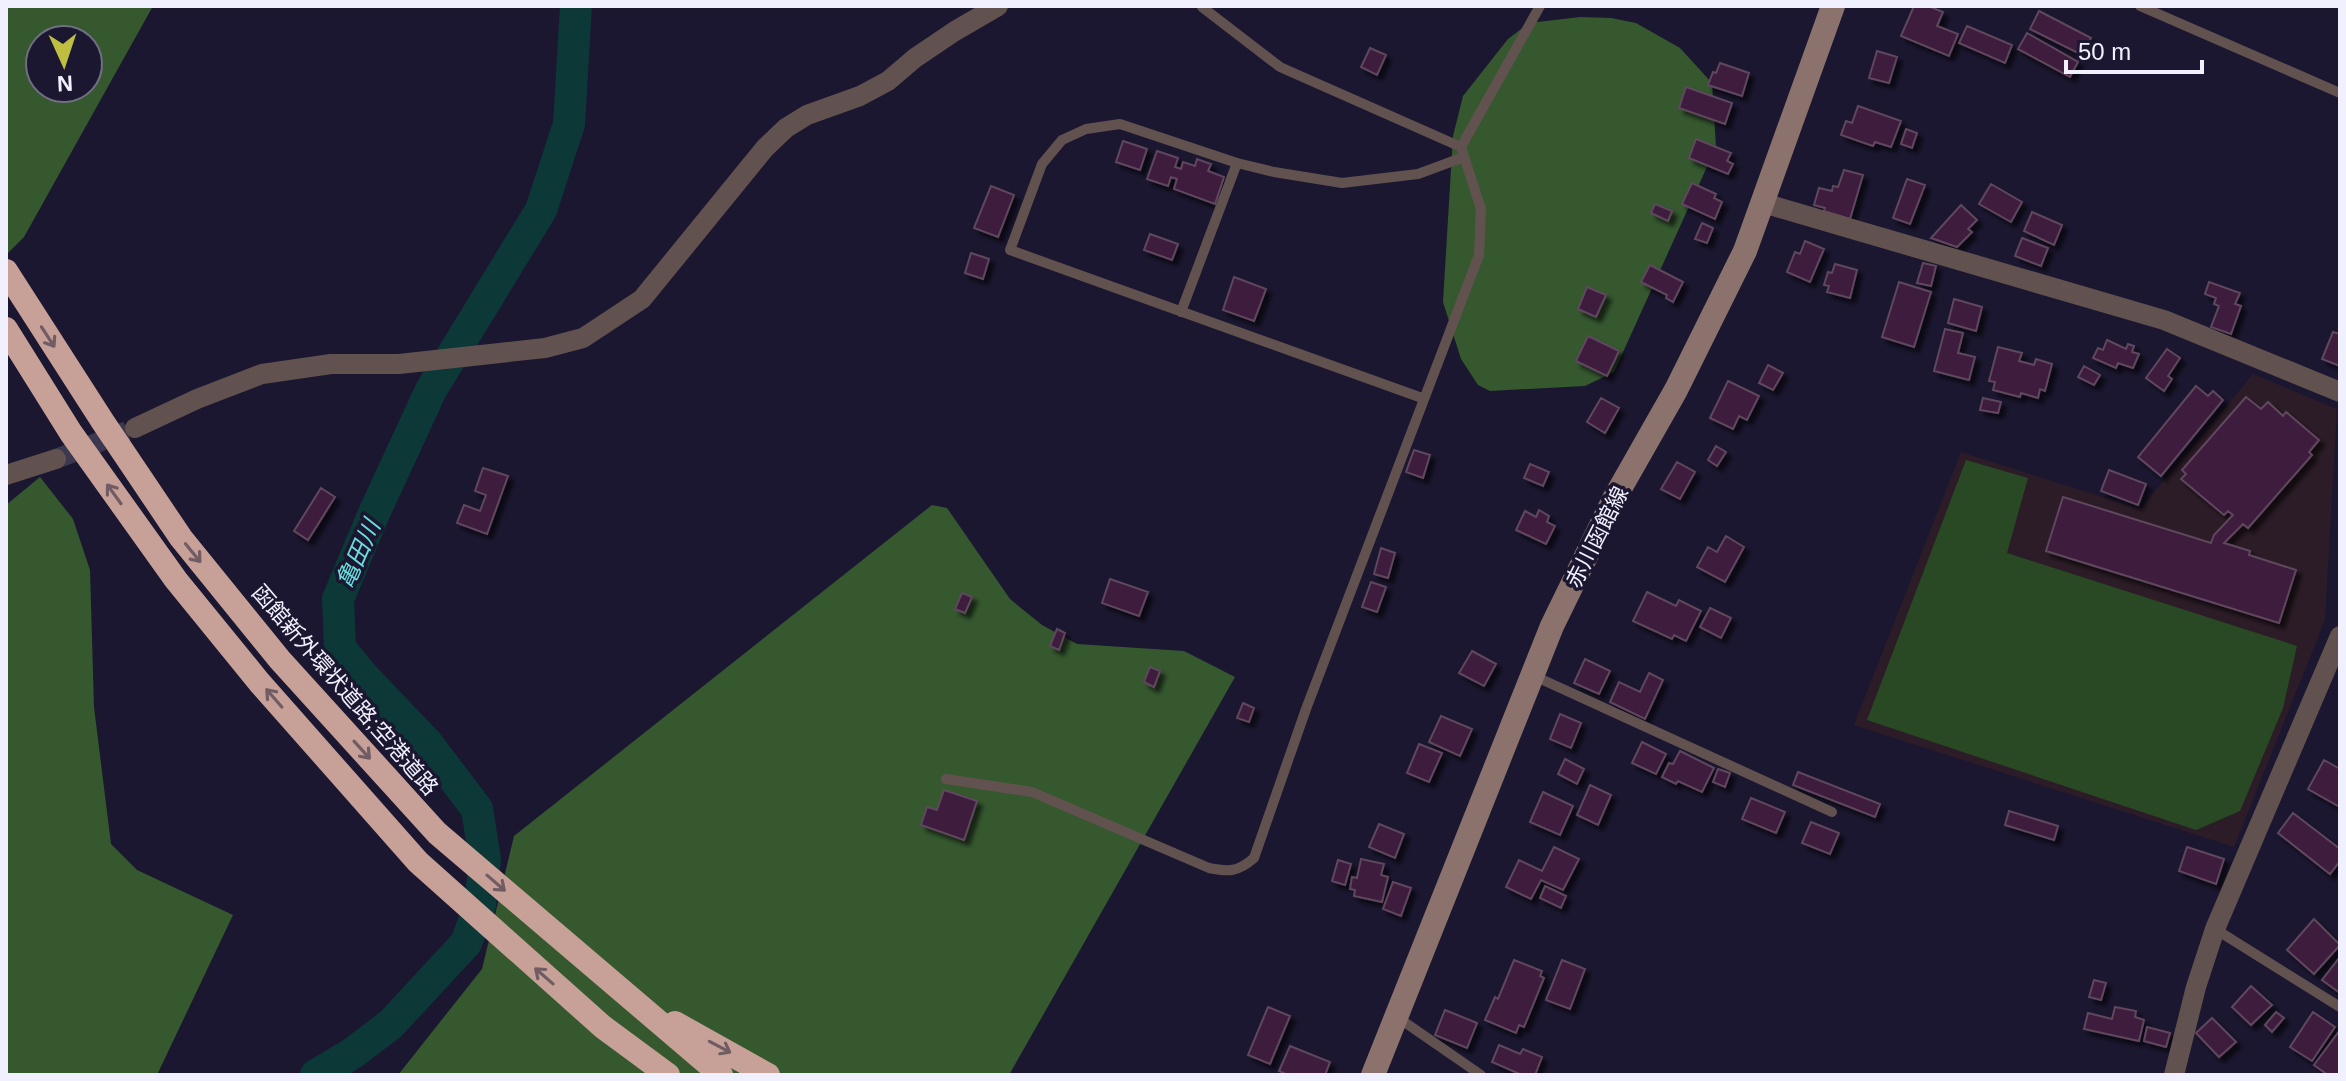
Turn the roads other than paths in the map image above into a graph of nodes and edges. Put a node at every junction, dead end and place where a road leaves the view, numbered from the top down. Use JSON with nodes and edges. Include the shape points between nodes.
{"nodes":[{"id":1,"x":998,"y":6,"type":"edge"},
{"id":2,"x":1540,"y":6,"type":"edge"},
{"id":3,"x":1833,"y":6,"type":"edge"},
{"id":4,"x":2140,"y":6,"type":"edge"},
{"id":5,"x":1202,"y":7,"type":"edge"},
{"id":6,"x":2340,"y":93,"type":"edge"},
{"id":7,"x":1463,"y":152,"type":"junction"},
{"id":8,"x":1237,"y":163,"type":"junction"},
{"id":9,"x":1763,"y":203,"type":"junction"},
{"id":10,"x":6,"y":271,"type":"edge"},
{"id":11,"x":1181,"y":312,"type":"junction"},
{"id":12,"x":6,"y":329,"type":"edge"},
{"id":13,"x":2340,"y":392,"type":"edge"},
{"id":14,"x":1422,"y":398,"type":"junction"},
{"id":15,"x":135,"y":428,"type":"tunnel mouth"},
{"id":16,"x":56,"y":459,"type":"tunnel mouth"},
{"id":17,"x":6,"y":475,"type":"edge"},
{"id":18,"x":2340,"y":636,"type":"edge"},
{"id":19,"x":1531,"y":675,"type":"junction"},
{"id":20,"x":946,"y":779,"type":"dead end"},
{"id":21,"x":1832,"y":812,"type":"dead end"},
{"id":22,"x":2215,"y":929,"type":"junction"},
{"id":23,"x":627,"y":997,"type":"junction"},
{"id":24,"x":2340,"y":1007,"type":"edge"},
{"id":25,"x":1397,"y":1017,"type":"junction"},
{"id":26,"x":603,"y":1027,"type":"junction"},
{"id":27,"x":649,"y":1075,"type":"edge"},
{"id":28,"x":668,"y":1075,"type":"edge"},
{"id":29,"x":721,"y":1075,"type":"edge"},
{"id":30,"x":768,"y":1075,"type":"edge"},
{"id":31,"x":1373,"y":1075,"type":"edge"},
{"id":32,"x":1481,"y":1075,"type":"edge"},
{"id":33,"x":2174,"y":1075,"type":"edge"}],
"edges":[{"from":1,"to":15,"type":"street","via":[[935,44],[888,81],[786,128],[642,299],[583,338],[545,348],[262,374]]},
{"from":2,"to":7,"type":"lane"},
{"from":3,"to":9,"type":"main road","name":"赤川函館線"},
{"from":4,"to":6,"type":"lane"},
{"from":5,"to":7,"type":"lane","via":[[1280,67]]},
{"from":7,"to":8,"type":"lane","via":[[1418,174],[1342,183]]},
{"from":7,"to":14,"type":"lane","via":[[1481,209],[1479,255]]},
{"from":8,"to":11,"type":"lane"},
{"from":8,"to":11,"type":"lane","via":[[1120,124],[1086,129],[1062,140],[1042,164],[1010,250]]},
{"from":9,"to":13,"type":"street","via":[[2164,320]]},
{"from":9,"to":19,"type":"main road","name":"赤川函館線","via":[[1714,318],[1614,499]]},
{"from":10,"to":23,"type":"highway","name":"函館新外環状道路;空港道路","one_way":true,"via":[[181,538],[280,660],[437,833]]},
{"from":11,"to":14,"type":"lane"},
{"from":26,"to":12,"type":"highway","one_way":true,"via":[[418,862],[259,682],[176,580],[71,433]]},
{"from":14,"to":20,"type":"lane","via":[[1254,858],[1242,869],[1209,868],[1032,792]]},
{"from":16,"to":17,"type":"street"},
{"from":18,"to":22,"type":"street"},
{"from":19,"to":21,"type":"lane"},
{"from":19,"to":25,"type":"main road","name":"赤川函館線"},
{"from":22,"to":24,"type":"lane"},
{"from":22,"to":33,"type":"street"},
{"from":23,"to":29,"type":"highway","name":"函館新外環状道路;空港道路"},
{"from":23,"to":30,"type":"highway","one_way":true},
{"from":25,"to":31,"type":"main road","name":"赤川函館線"},
{"from":25,"to":32,"type":"lane"},
{"from":26,"to":27,"type":"highway"},
{"from":26,"to":28,"type":"highway"}]}
